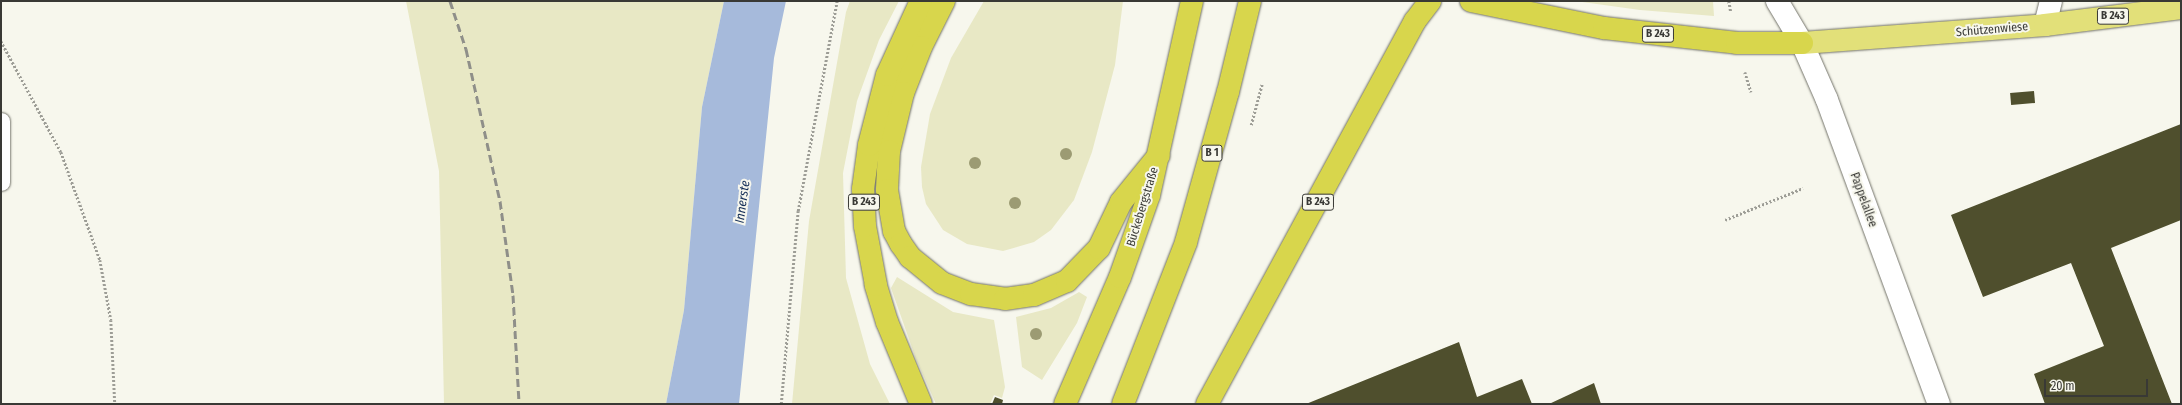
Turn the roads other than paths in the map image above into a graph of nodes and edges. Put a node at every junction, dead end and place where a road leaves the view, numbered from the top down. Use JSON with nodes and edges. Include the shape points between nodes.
{"nodes":[{"id":1,"x":921,"y":1,"type":"edge"},
{"id":2,"x":944,"y":1,"type":"edge"},
{"id":3,"x":1192,"y":1,"type":"edge"},
{"id":4,"x":1430,"y":1,"type":"edge"},
{"id":5,"x":1471,"y":1,"type":"edge"},
{"id":6,"x":1777,"y":1,"type":"edge"},
{"id":7,"x":2051,"y":1,"type":"edge"},
{"id":8,"x":1250,"y":2,"type":"edge"},
{"id":9,"x":2181,"y":8,"type":"edge"},
{"id":10,"x":2045,"y":25,"type":"junction"},
{"id":11,"x":1802,"y":43,"type":"junction"},
{"id":12,"x":1,"y":121,"type":"edge"},
{"id":13,"x":1159,"y":155,"type":"junction"},
{"id":14,"x":1,"y":182,"type":"edge"},
{"id":15,"x":921,"y":404,"type":"edge"},
{"id":16,"x":1065,"y":404,"type":"edge"},
{"id":17,"x":1123,"y":404,"type":"edge"},
{"id":18,"x":1207,"y":404,"type":"edge"},
{"id":19,"x":1939,"y":404,"type":"edge"}],
"edges":[{"from":1,"to":15,"type":"highway","number":"B 243","via":[[887,75],[869,145],[863,189],[865,226],[876,285],[887,322]]},
{"from":2,"to":13,"type":"highway","via":[[921,47],[903,93],[889,151],[887,190],[894,231],[901,244],[910,257],[942,283],[971,294],[1005,299],[1034,295],[1062,284],[1078,272],[1099,248],[1121,202]]},
{"from":3,"to":13,"type":"highway","name":"Bückebergstraße"},
{"from":4,"to":18,"type":"highway","number":"B 243","via":[[1415,21]]},
{"from":5,"to":11,"type":"highway","number":"B 243","via":[[1604,28],[1737,43]]},
{"from":6,"to":11,"type":"street","name":"Pappelallee"},
{"from":7,"to":10,"type":"street"},
{"from":8,"to":17,"type":"highway","number":"B 1","via":[[1223,114],[1186,242]]},
{"from":9,"to":10,"type":"main road","name":"Schützenwiese","number":"B 243"},
{"from":10,"to":11,"type":"main road","name":"Schützenwiese","number":"B 243"},
{"from":11,"to":19,"type":"street","name":"Pappelallee","via":[[1827,100]]},
{"from":12,"to":14,"type":"lane"},
{"from":13,"to":16,"type":"highway","name":"Bückebergstraße","via":[[1149,195],[1120,277]]}]}
